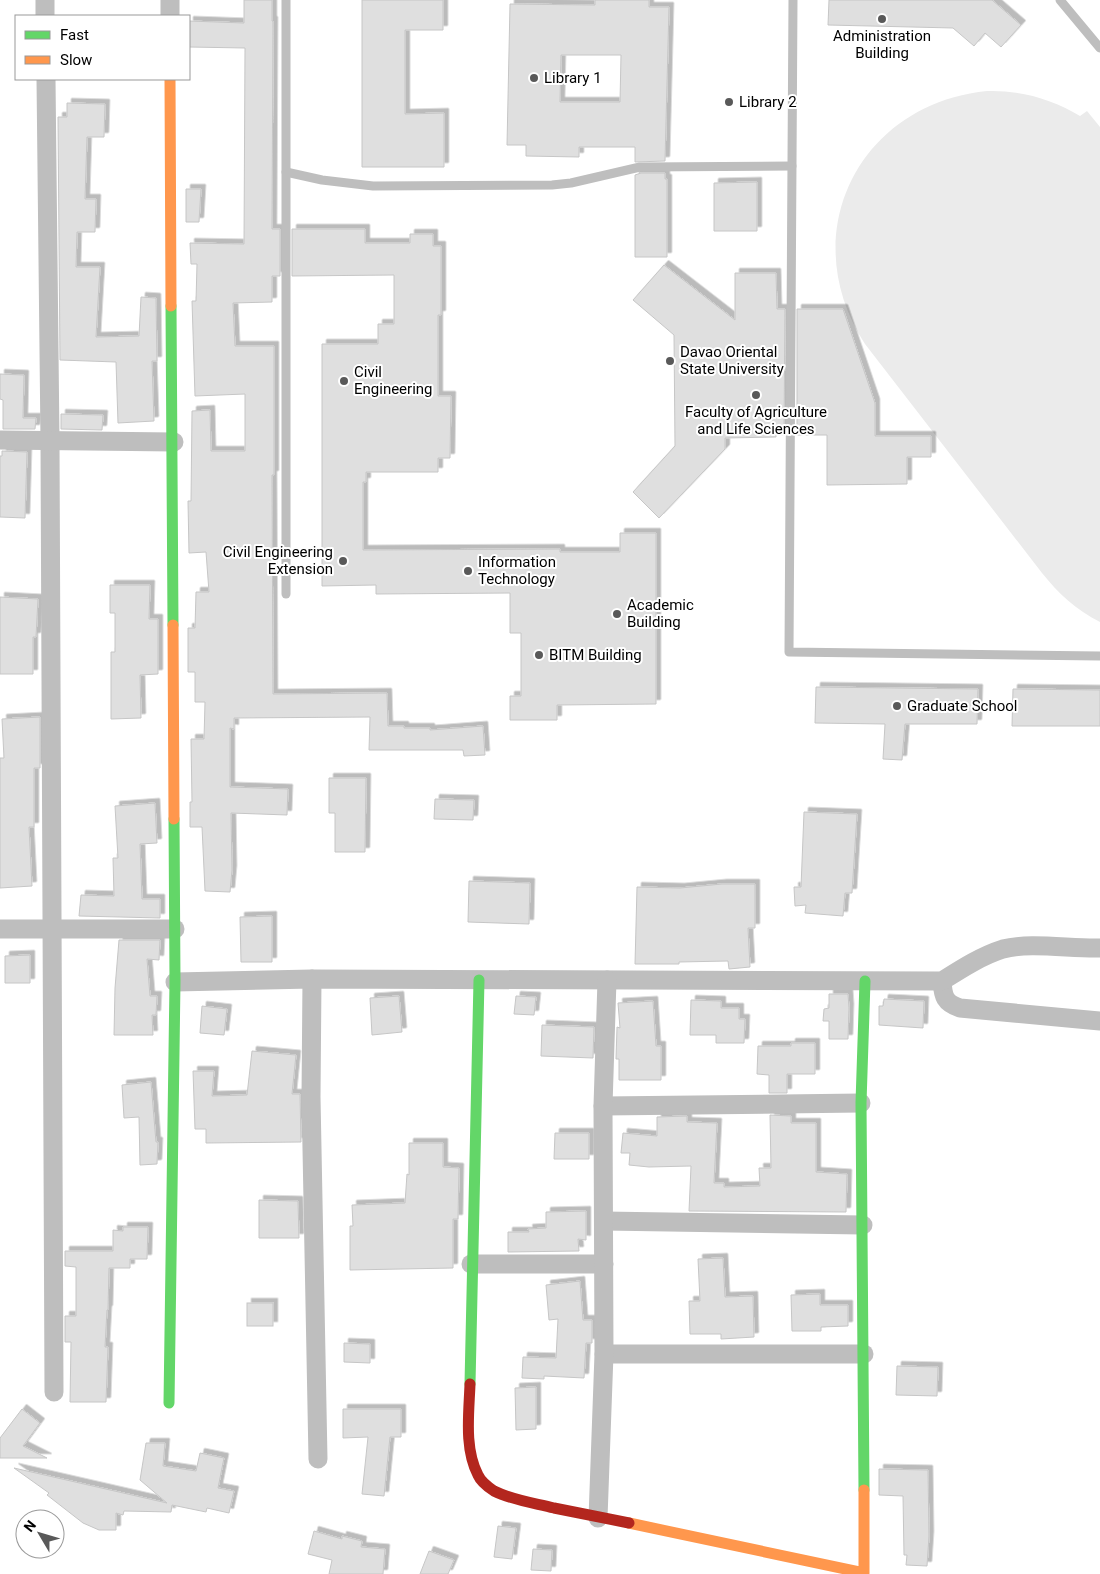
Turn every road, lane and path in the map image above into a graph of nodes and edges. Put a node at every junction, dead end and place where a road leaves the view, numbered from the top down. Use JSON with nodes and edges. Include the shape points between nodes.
{"nodes":[{"id":1,"x":45,"y":0,"type":"edge"},
{"id":2,"x":170,"y":0,"type":"edge"},
{"id":3,"x":286,"y":0,"type":"edge"},
{"id":4,"x":794,"y":0,"type":"edge"},
{"id":5,"x":1060,"y":0,"type":"edge"},
{"id":6,"x":45,"y":15,"type":"edge"},
{"id":7,"x":170,"y":15,"type":"edge"},
{"id":8,"x":1100,"y":48,"type":"edge"},
{"id":9,"x":46,"y":80,"type":"edge"},
{"id":10,"x":170,"y":80,"type":"edge"},
{"id":11,"x":792,"y":166,"type":"junction"},
{"id":12,"x":286,"y":172,"type":"junction"},
{"id":13,"x":0,"y":440,"type":"edge"},
{"id":14,"x":50,"y":441,"type":"junction"},
{"id":15,"x":174,"y":442,"type":"junction"},
{"id":16,"x":286,"y":594,"type":"dead end"},
{"id":17,"x":1100,"y":656,"type":"edge"},
{"id":18,"x":0,"y":929,"type":"edge"},
{"id":19,"x":53,"y":929,"type":"junction"},
{"id":20,"x":175,"y":929,"type":"junction"},
{"id":21,"x":1100,"y":948,"type":"edge"},
{"id":22,"x":312,"y":979,"type":"junction"},
{"id":23,"x":479,"y":980,"type":"junction"},
{"id":24,"x":607,"y":980,"type":"junction"},
{"id":25,"x":865,"y":981,"type":"junction"},
{"id":26,"x":942,"y":981,"type":"junction"},
{"id":27,"x":175,"y":982,"type":"junction"},
{"id":28,"x":1100,"y":1021,"type":"edge"},
{"id":29,"x":861,"y":1103,"type":"junction"},
{"id":30,"x":603,"y":1106,"type":"junction"},
{"id":31,"x":604,"y":1221,"type":"junction"},
{"id":32,"x":863,"y":1224,"type":"junction"},
{"id":33,"x":471,"y":1264,"type":"junction"},
{"id":34,"x":604,"y":1264,"type":"junction"},
{"id":35,"x":604,"y":1354,"type":"junction"},
{"id":36,"x":864,"y":1354,"type":"junction"},
{"id":37,"x":54,"y":1392,"type":"dead end"},
{"id":38,"x":170,"y":1403,"type":"dead end"},
{"id":39,"x":318,"y":1459,"type":"dead end"},
{"id":40,"x":598,"y":1518,"type":"junction"}],
"edges":[{"from":1,"to":6,"type":"street"},
{"from":2,"to":7,"type":"street"},
{"from":3,"to":12,"type":"lane"},
{"from":4,"to":11,"type":"lane"},
{"from":5,"to":8,"type":"lane"},
{"from":9,"to":14,"type":"street"},
{"from":10,"to":15,"type":"street"},
{"from":11,"to":12,"type":"lane","via":[[640,167],[552,185],[372,186]]},
{"from":11,"to":17,"type":"lane","via":[[789,652]]},
{"from":12,"to":16,"type":"lane"},
{"from":13,"to":14,"type":"street"},
{"from":14,"to":15,"type":"street"},
{"from":14,"to":19,"type":"street"},
{"from":15,"to":20,"type":"street"},
{"from":18,"to":19,"type":"street"},
{"from":19,"to":20,"type":"street"},
{"from":19,"to":37,"type":"street"},
{"from":20,"to":27,"type":"street"},
{"from":21,"to":26,"type":"street","via":[[1033,946],[1005,949],[985,956]]},
{"from":22,"to":23,"type":"street"},
{"from":22,"to":27,"type":"street"},
{"from":22,"to":39,"type":"street"},
{"from":23,"to":24,"type":"street"},
{"from":23,"to":33,"type":"street"},
{"from":24,"to":25,"type":"street"},
{"from":24,"to":30,"type":"street"},
{"from":25,"to":26,"type":"street"},
{"from":25,"to":29,"type":"street"},
{"from":26,"to":28,"type":"street","via":[[946,1001],[960,1008]]},
{"from":27,"to":38,"type":"street"},
{"from":29,"to":30,"type":"street"},
{"from":29,"to":32,"type":"street"},
{"from":30,"to":31,"type":"street"},
{"from":31,"to":32,"type":"street"},
{"from":31,"to":34,"type":"street"},
{"from":32,"to":36,"type":"street"},
{"from":33,"to":34,"type":"street"},
{"from":33,"to":40,"type":"street","via":[[469,1433],[477,1477],[490,1490],[510,1497]]},
{"from":34,"to":35,"type":"street"},
{"from":35,"to":36,"type":"street"},
{"from":35,"to":40,"type":"street"},
{"from":36,"to":40,"type":"street","via":[[864,1573]]}]}
